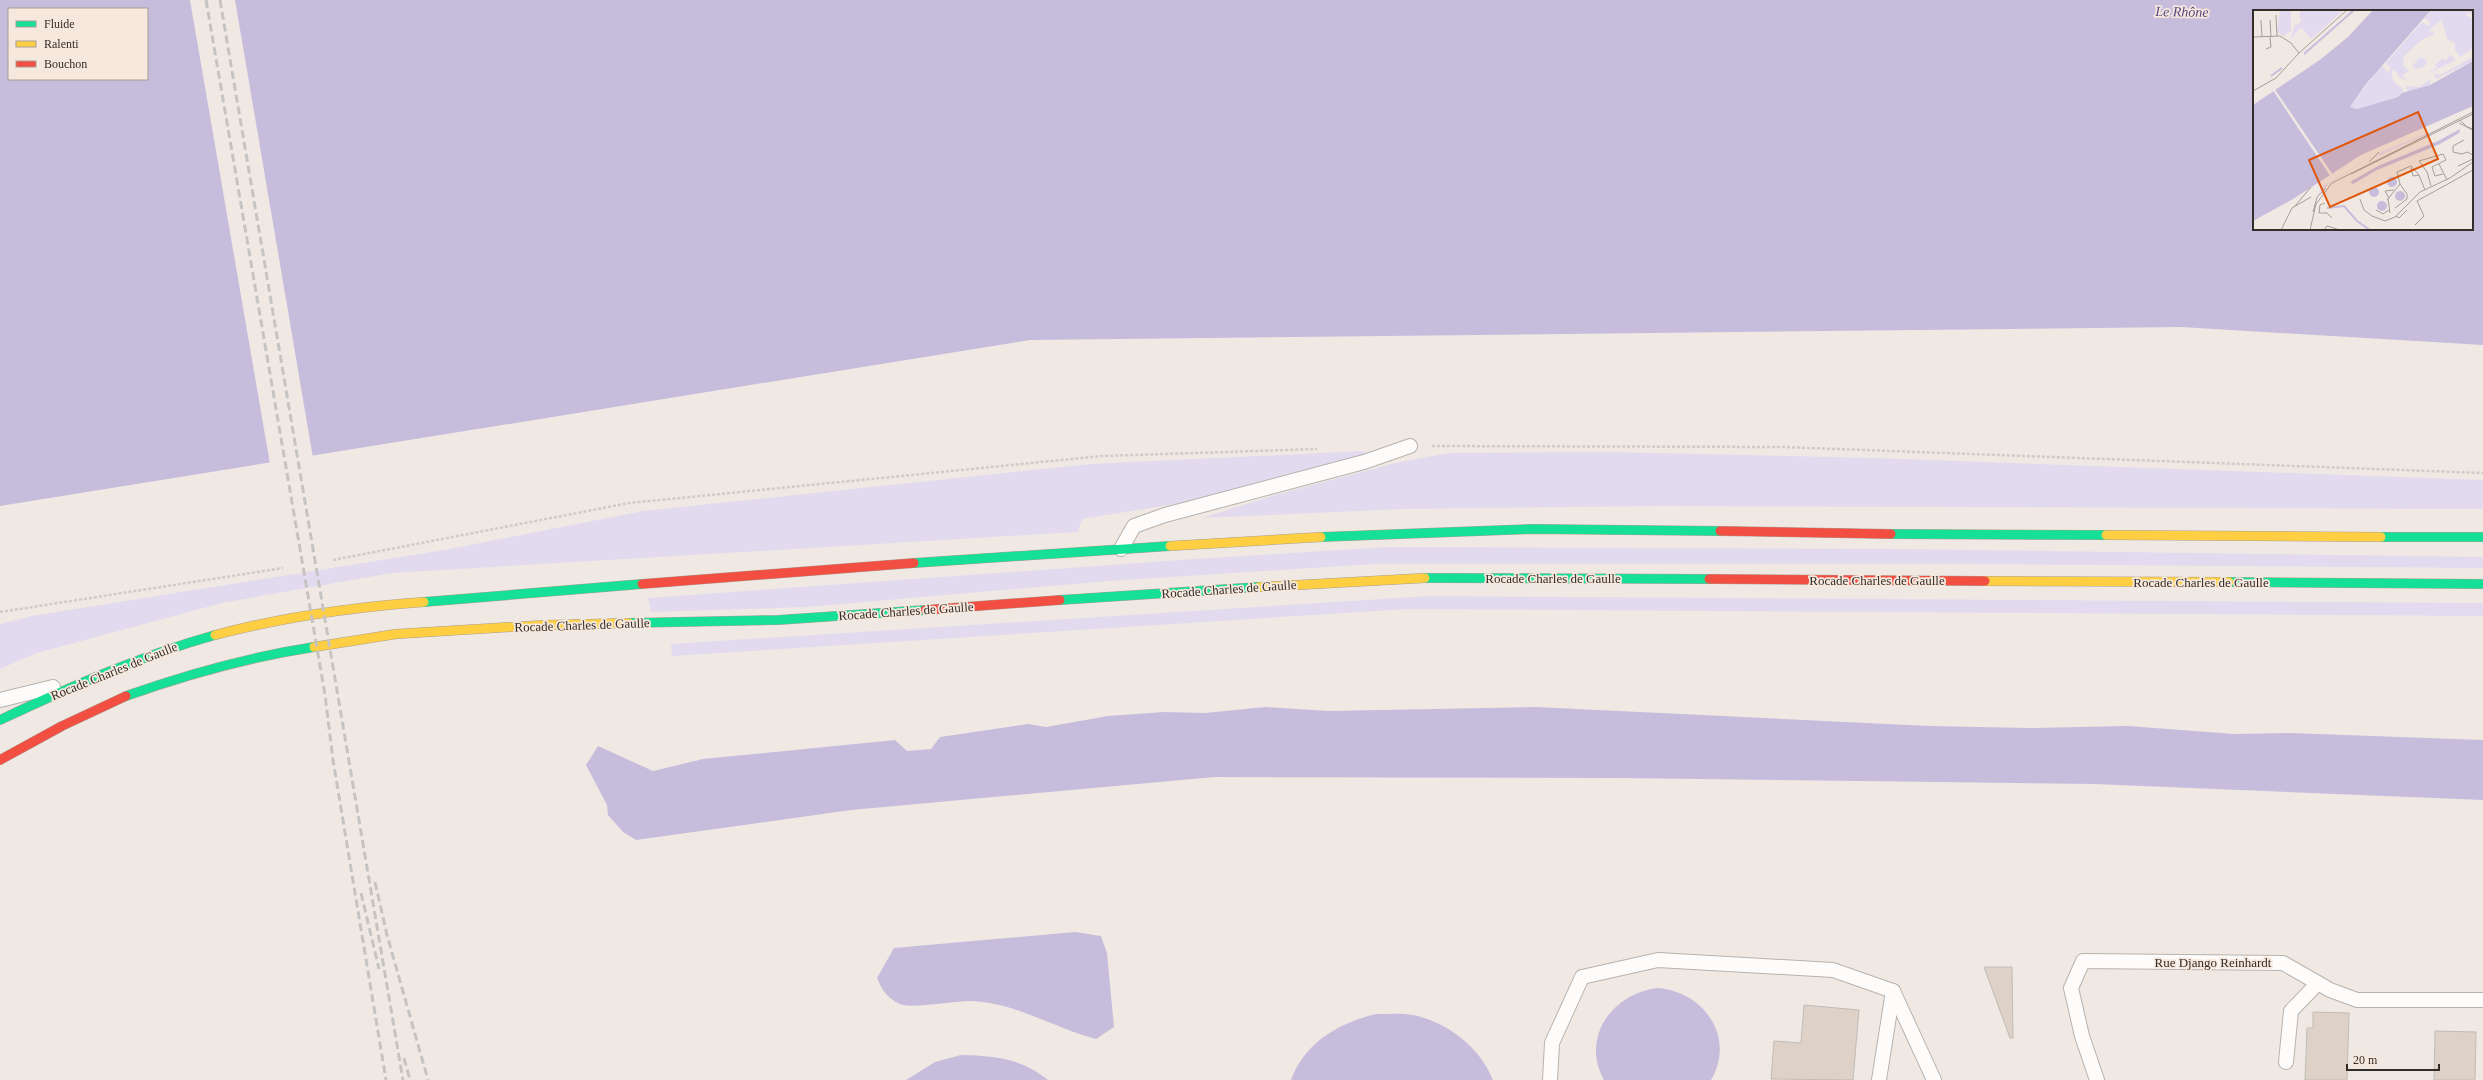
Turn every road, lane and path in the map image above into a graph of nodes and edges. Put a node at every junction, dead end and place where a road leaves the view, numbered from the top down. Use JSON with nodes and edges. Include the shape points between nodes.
{"nodes":[{"id":1,"x":1410,"y":446,"type":"dead end"},
{"id":2,"x":2483,"y":537,"type":"edge"},
{"id":3,"x":1121,"y":549,"type":"junction"},
{"id":4,"x":283,"y":568,"type":"dead end"},
{"id":5,"x":2483,"y":584,"type":"edge"},
{"id":6,"x":0,"y":612,"type":"edge"},
{"id":7,"x":85,"y":680,"type":"junction"},
{"id":8,"x":0,"y":700,"type":"edge"},
{"id":9,"x":0,"y":720,"type":"edge"},
{"id":10,"x":0,"y":760,"type":"edge"},
{"id":11,"x":2318,"y":983,"type":"junction"},
{"id":12,"x":1893,"y":991,"type":"junction"},
{"id":13,"x":2483,"y":1000,"type":"edge"},
{"id":14,"x":2286,"y":1062,"type":"dead end"},
{"id":15,"x":1550,"y":1080,"type":"edge"},
{"id":16,"x":1879,"y":1080,"type":"edge"},
{"id":17,"x":1934,"y":1080,"type":"edge"},
{"id":18,"x":2097,"y":1080,"type":"edge"}],
"edges":[{"from":1,"to":3,"type":"lane","via":[[1364,462],[1165,515],[1134,526]]},
{"from":2,"to":3,"type":"main road","name":"Rocade Charles de Gaulle","via":[[2000,535],[1532,529],[1362,534]]},
{"from":3,"to":7,"type":"main road","name":"Rocade Charles de Gaulle","via":[[368,606],[241,628],[168,648]]},
{"from":4,"to":6,"type":"path"},
{"from":5,"to":10,"type":"main road","name":"Rocade Charles de Gaulle","via":[[1446,577],[1352,580],[778,620],[544,626],[396,634],[266,654],[192,673],[125,696],[62,726]]},
{"from":7,"to":8,"type":"lane"},
{"from":7,"to":9,"type":"main road","name":"Rocade Charles de Gaulle"},
{"from":11,"to":13,"type":"lane","name":"Rue Django Reinhardt","via":[[2357,1000]]},
{"from":11,"to":14,"type":"lane","via":[[2290,1011]]},
{"from":11,"to":18,"type":"lane","name":"Rue Django Reinhardt","via":[[2283,963],[2083,960],[2071,988],[2082,1036]]},
{"from":12,"to":15,"type":"lane","via":[[1832,970],[1658,960],[1582,976],[1552,1043]]},
{"from":12,"to":16,"type":"lane"},
{"from":12,"to":17,"type":"lane"}]}
